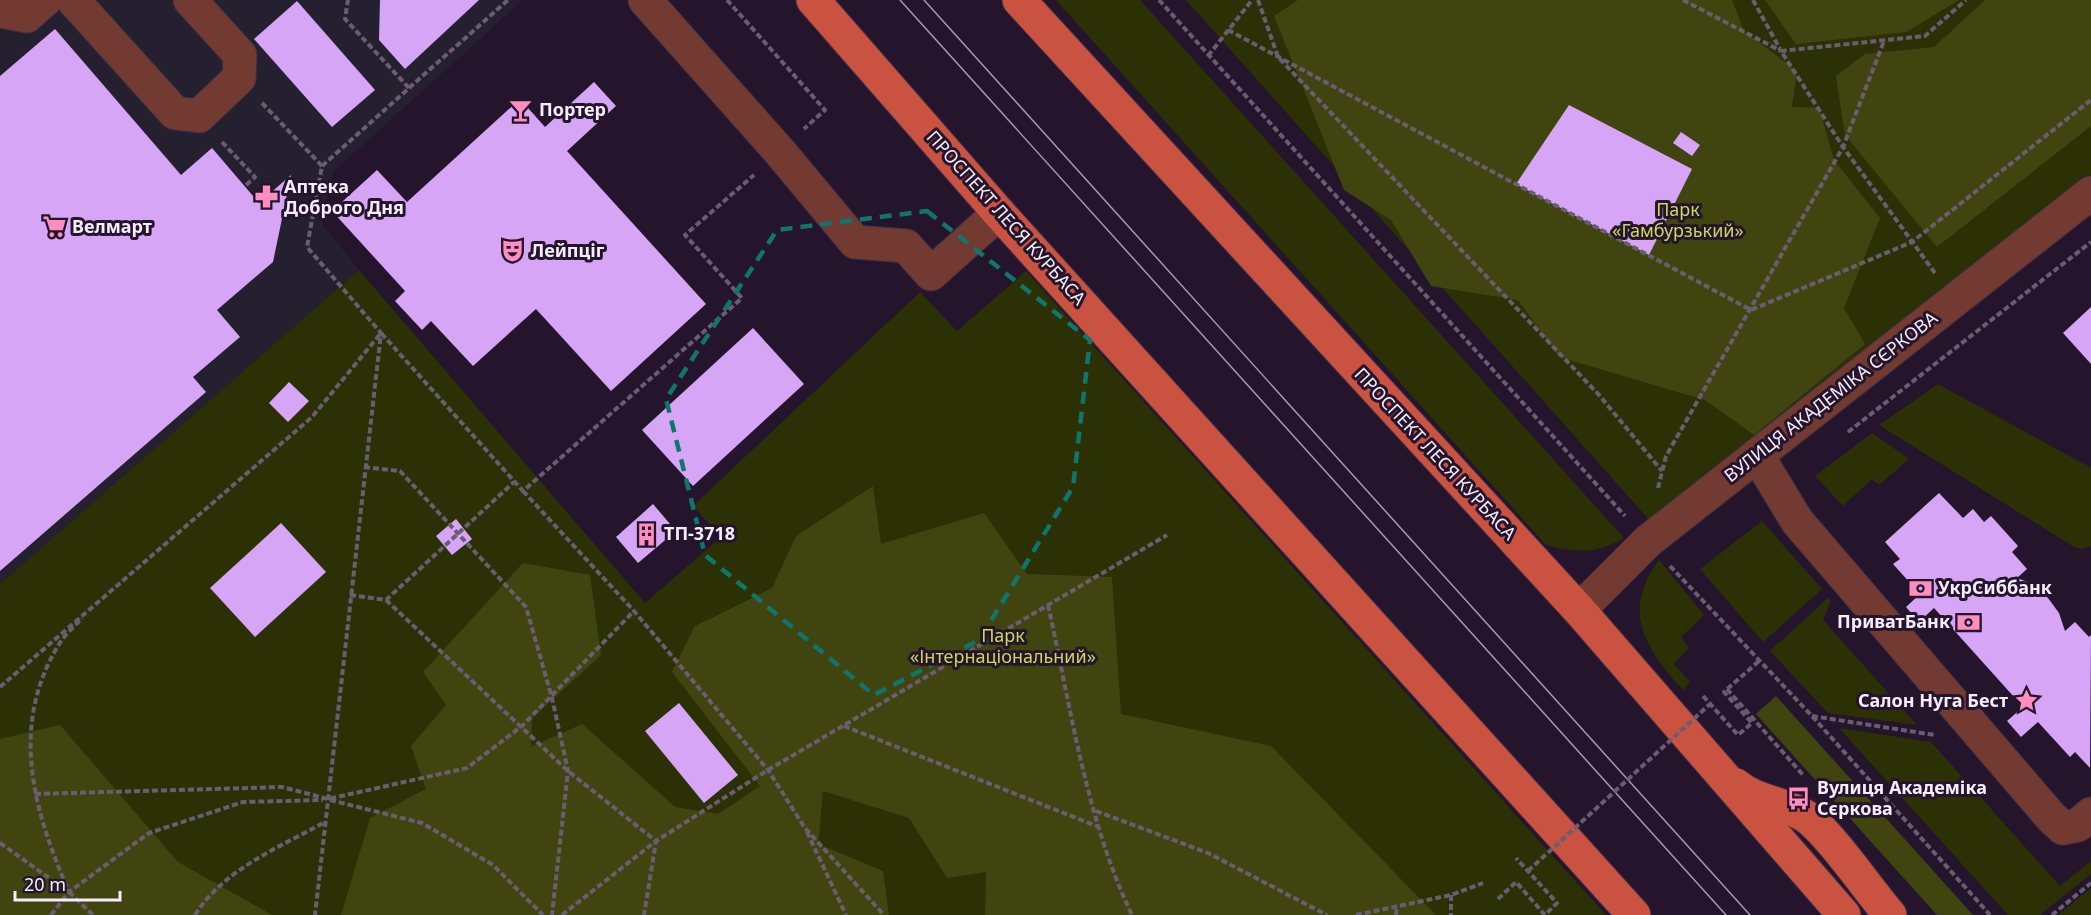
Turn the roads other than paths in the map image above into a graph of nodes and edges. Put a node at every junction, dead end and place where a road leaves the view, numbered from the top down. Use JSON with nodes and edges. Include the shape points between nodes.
{"nodes":[{"id":1,"x":45,"y":0,"type":"edge"},
{"id":2,"x":73,"y":0,"type":"edge"},
{"id":3,"x":190,"y":0,"type":"edge"},
{"id":4,"x":645,"y":0,"type":"edge"},
{"id":5,"x":813,"y":0,"type":"edge"},
{"id":6,"x":1019,"y":0,"type":"edge"},
{"id":7,"x":0,"y":11,"type":"edge"},
{"id":8,"x":2091,"y":193,"type":"edge"},
{"id":9,"x":999,"y":213,"type":"junction"},
{"id":10,"x":1757,"y":455,"type":"junction"},
{"id":11,"x":1579,"y":610,"type":"junction"},
{"id":12,"x":1712,"y":764,"type":"junction"},
{"id":13,"x":2091,"y":814,"type":"edge"},
{"id":14,"x":1634,"y":915,"type":"edge"},
{"id":15,"x":1844,"y":915,"type":"edge"},
{"id":16,"x":1890,"y":915,"type":"edge"}],
"edges":[{"from":1,"to":7,"type":"street","via":[[27,16]]},
{"from":2,"to":3,"type":"street","via":[[175,113],[199,116],[239,78],[240,55]]},
{"from":4,"to":9,"type":"street","via":[[855,242],[906,246],[931,274]]},
{"from":5,"to":9,"type":"main road","name":"ПРОСПЕКТ ЛЕСЯ КУРБАСА"},
{"from":6,"to":11,"type":"main road","name":"ПРОСПЕКТ ЛЕСЯ КУРБАСА"},
{"from":8,"to":10,"type":"street","name":"ВУЛИЦЯ АКАДЕМІКА СЄРКОВА"},
{"from":9,"to":14,"type":"main road","name":"ПРОСПЕКТ ЛЕСЯ КУРБАСА"},
{"from":10,"to":11,"type":"street","name":"ВУЛИЦЯ АКАДЕМІКА СЄРКОВА","via":[[1648,541]]},
{"from":10,"to":13,"type":"street","via":[[1797,521],[2063,828],[2078,825]]},
{"from":11,"to":12,"type":"main road","name":"ПРОСПЕКТ ЛЕСЯ КУРБАСА"},
{"from":12,"to":15,"type":"main road","name":"ПРОСПЕКТ ЛЕСЯ КУРБАСА"},
{"from":12,"to":16,"type":"main road","via":[[1741,789],[1798,812],[1814,823]]}]}
